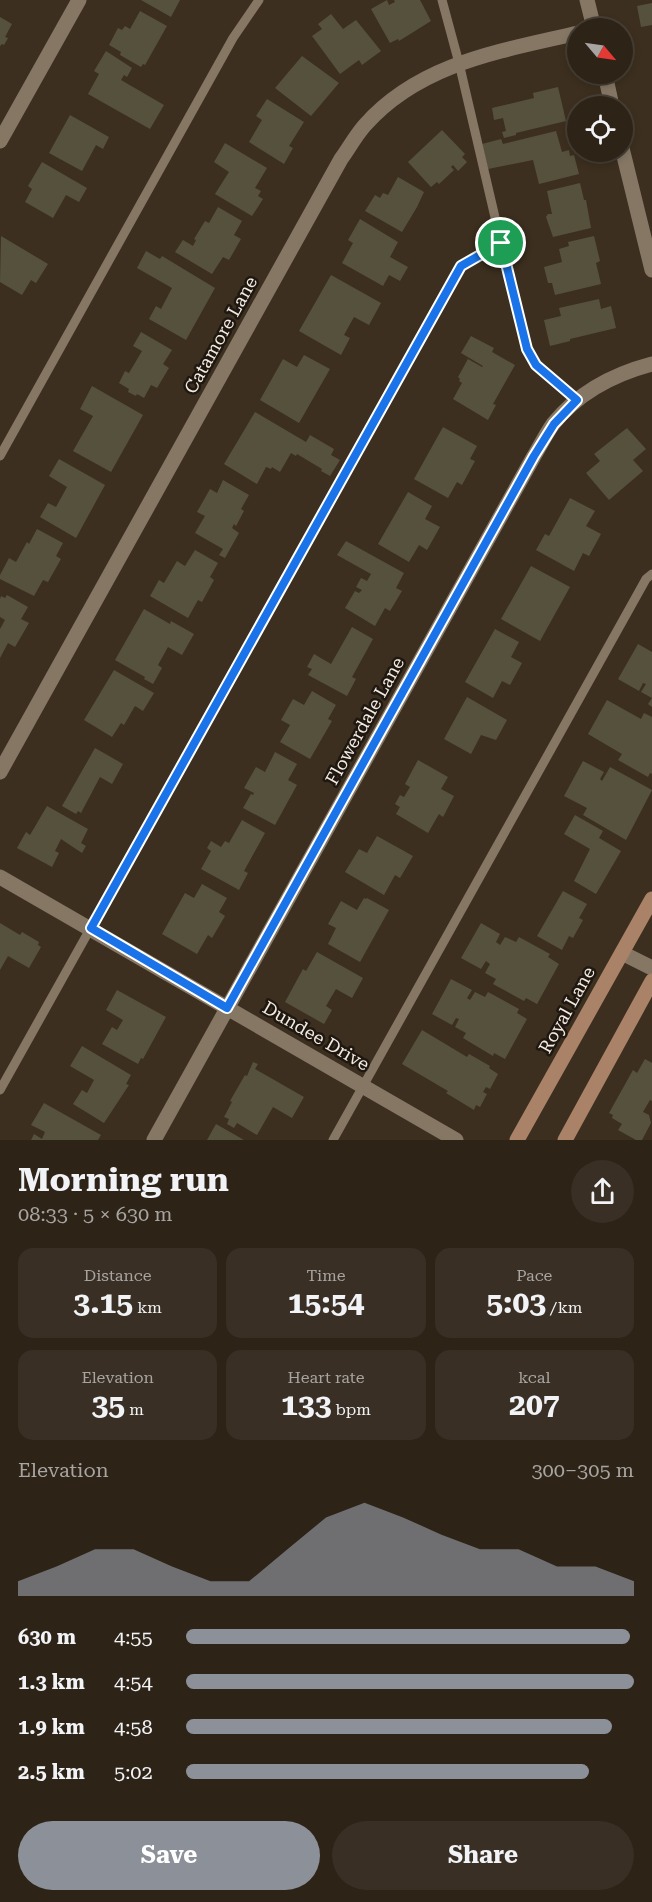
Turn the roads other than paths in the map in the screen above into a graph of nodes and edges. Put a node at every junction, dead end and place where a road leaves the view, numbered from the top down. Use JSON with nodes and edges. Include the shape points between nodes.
{"nodes":[{"id":1,"x":79,"y":0,"type":"edge"},
{"id":2,"x":259,"y":0,"type":"edge"},
{"id":3,"x":442,"y":0,"type":"edge"},
{"id":4,"x":587,"y":0,"type":"edge"},
{"id":5,"x":592,"y":18,"type":"edge"},
{"id":6,"x":567,"y":35,"type":"edge"},
{"id":7,"x":459,"y":63,"type":"junction"},
{"id":8,"x":0,"y":141,"type":"edge"},
{"id":9,"x":625,"y":162,"type":"edge"},
{"id":10,"x":501,"y":243,"type":"junction"},
{"id":11,"x":652,"y":270,"type":"edge"},
{"id":12,"x":652,"y":364,"type":"edge"},
{"id":13,"x":577,"y":400,"type":"junction"},
{"id":14,"x":0,"y":456,"type":"edge"},
{"id":15,"x":652,"y":574,"type":"edge"},
{"id":16,"x":0,"y":772,"type":"edge"},
{"id":17,"x":0,"y":877,"type":"edge"},
{"id":18,"x":652,"y":899,"type":"edge"},
{"id":19,"x":91,"y":928,"type":"junction"},
{"id":20,"x":622,"y":953,"type":"junction"},
{"id":21,"x":652,"y":968,"type":"edge"},
{"id":22,"x":652,"y":981,"type":"edge"},
{"id":23,"x":227,"y":1008,"type":"junction"},
{"id":24,"x":363,"y":1086,"type":"junction"},
{"id":25,"x":0,"y":1090,"type":"edge"},
{"id":26,"x":154,"y":1140,"type":"edge"},
{"id":27,"x":333,"y":1140,"type":"edge"},
{"id":28,"x":456,"y":1140,"type":"edge"},
{"id":29,"x":517,"y":1140,"type":"edge"},
{"id":30,"x":565,"y":1140,"type":"edge"}],
"edges":[{"from":1,"to":8,"type":"street"},
{"from":2,"to":14,"type":"lane","via":[[233,38]]},
{"from":3,"to":7,"type":"lane"},
{"from":4,"to":5,"type":"street"},
{"from":6,"to":7,"type":"street","name":"Catamore Lane"},
{"from":7,"to":10,"type":"lane"},
{"from":7,"to":16,"type":"street","name":"Catamore Lane","via":[[424,78],[392,99],[365,125],[341,159]]},
{"from":9,"to":11,"type":"street"},
{"from":10,"to":13,"type":"lane","via":[[527,349],[536,365]]},
{"from":10,"to":19,"type":"lane","via":[[461,266]]},
{"from":12,"to":13,"type":"street","name":"Flowerdale Lane","via":[[604,382]]},
{"from":13,"to":23,"type":"street","name":"Flowerdale Lane","via":[[554,424],[534,456]]},
{"from":15,"to":24,"type":"lane"},
{"from":17,"to":19,"type":"street","name":"Dundee Drive"},
{"from":18,"to":20,"type":"main road","name":"Royal Lane"},
{"from":19,"to":23,"type":"street","name":"Dundee Drive"},
{"from":19,"to":25,"type":"lane"},
{"from":20,"to":21,"type":"street"},
{"from":20,"to":29,"type":"main road","name":"Royal Lane"},
{"from":22,"to":30,"type":"main road"},
{"from":23,"to":24,"type":"street","name":"Dundee Drive"},
{"from":23,"to":26,"type":"street","name":"Flowerdale Lane"},
{"from":24,"to":27,"type":"lane"},
{"from":24,"to":28,"type":"street","name":"Dundee Drive"}]}
